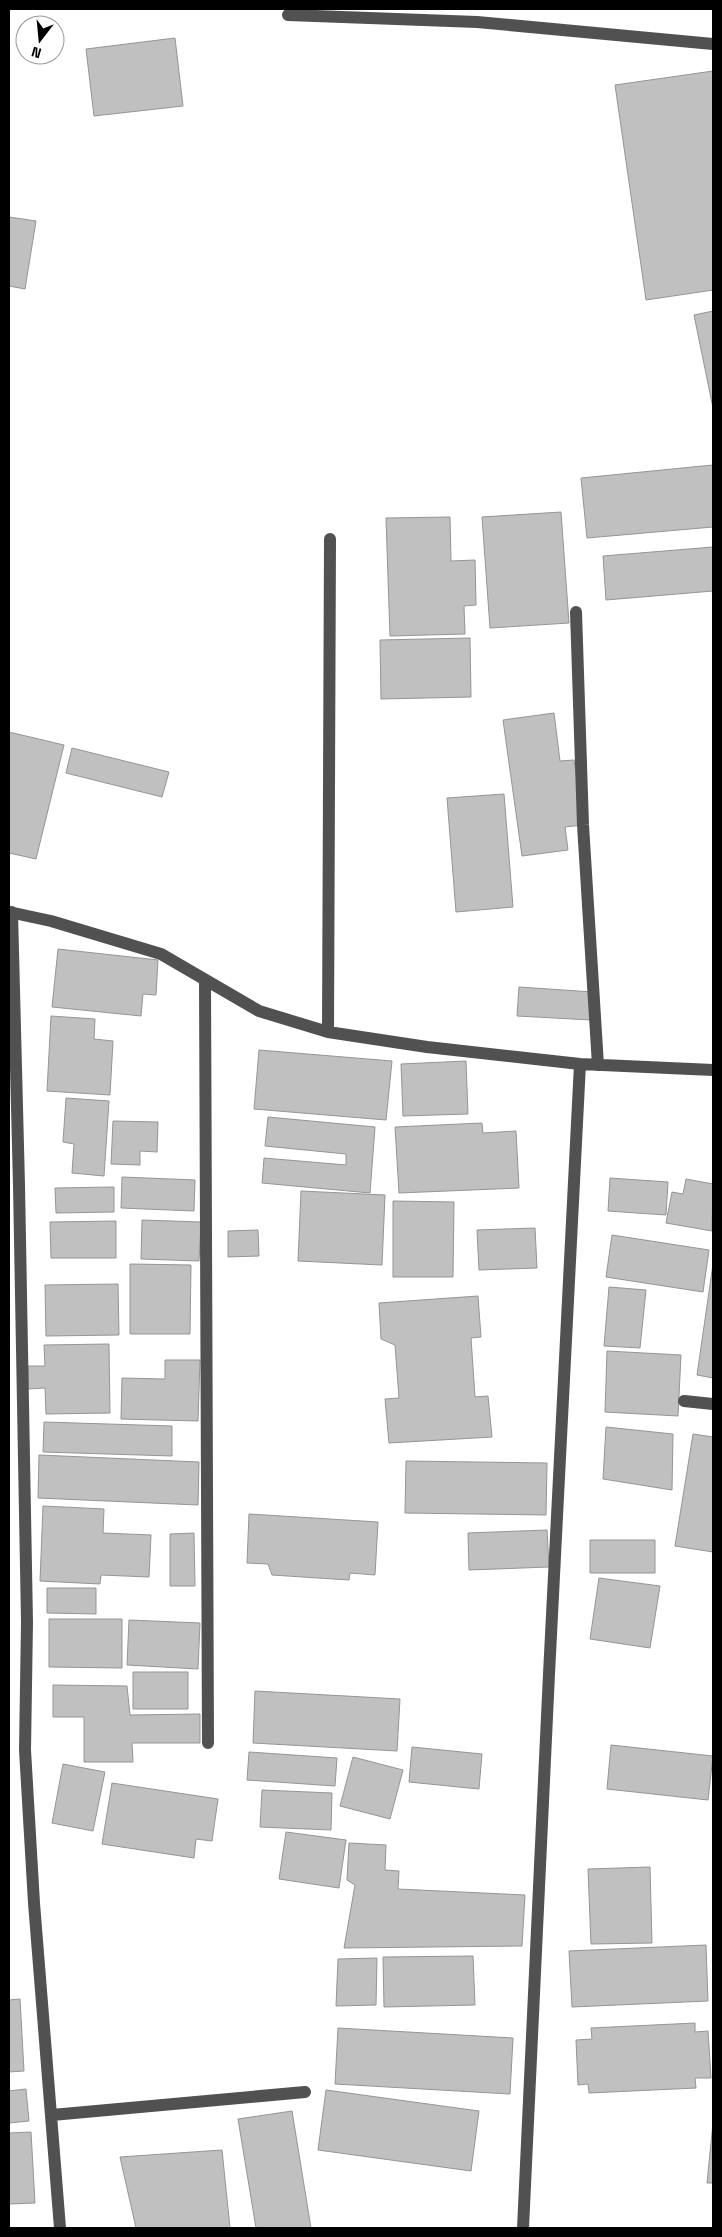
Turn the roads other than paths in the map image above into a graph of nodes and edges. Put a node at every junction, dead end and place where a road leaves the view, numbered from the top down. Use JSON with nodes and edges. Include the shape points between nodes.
{"nodes":[{"id":1,"x":288,"y":15,"type":"dead end"},
{"id":2,"x":713,"y":44,"type":"edge"},
{"id":3,"x":330,"y":539,"type":"dead end"},
{"id":4,"x":576,"y":612,"type":"dead end"},
{"id":5,"x":10,"y":912,"type":"edge"},
{"id":6,"x":205,"y":980,"type":"junction"},
{"id":7,"x":328,"y":1032,"type":"junction"},
{"id":8,"x":580,"y":1064,"type":"junction"},
{"id":9,"x":598,"y":1065,"type":"junction"},
{"id":10,"x":713,"y":1070,"type":"edge"},
{"id":11,"x":684,"y":1400,"type":"dead end"},
{"id":12,"x":713,"y":1404,"type":"edge"},
{"id":13,"x":208,"y":1743,"type":"dead end"},
{"id":14,"x":305,"y":2092,"type":"dead end"},
{"id":15,"x":52,"y":2115,"type":"junction"},
{"id":16,"x":60,"y":2228,"type":"edge"},
{"id":17,"x":523,"y":2228,"type":"edge"}],
"edges":[{"from":1,"to":2,"type":"street","via":[[477,22]]},
{"from":3,"to":7,"type":"street"},
{"from":4,"to":9,"type":"street","via":[[582,825]]},
{"from":5,"to":6,"type":"street","via":[[161,954]]},
{"from":5,"to":15,"type":"street","via":[[27,1622],[25,1750]]},
{"from":6,"to":7,"type":"street","via":[[259,1010]]},
{"from":6,"to":13,"type":"street"},
{"from":7,"to":8,"type":"street"},
{"from":8,"to":9,"type":"street"},
{"from":8,"to":17,"type":"street"},
{"from":9,"to":10,"type":"street"},
{"from":11,"to":12,"type":"street"},
{"from":14,"to":15,"type":"street"},
{"from":15,"to":16,"type":"street"}]}
